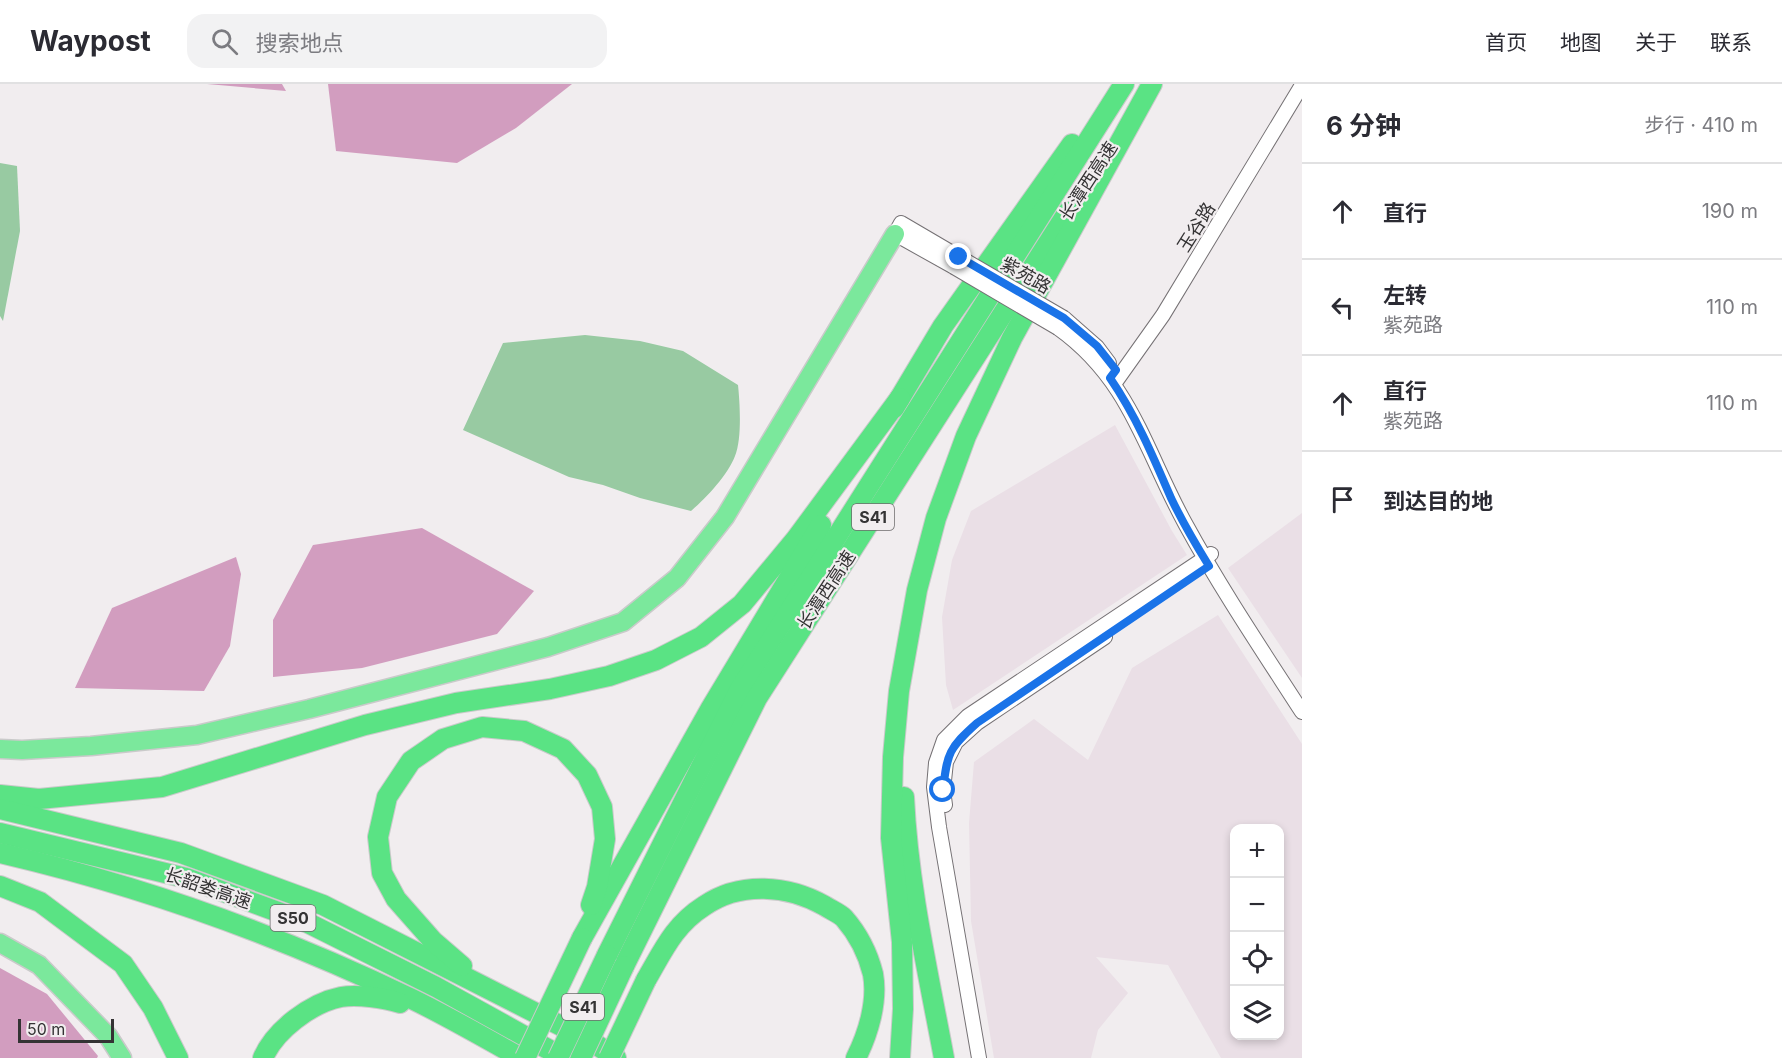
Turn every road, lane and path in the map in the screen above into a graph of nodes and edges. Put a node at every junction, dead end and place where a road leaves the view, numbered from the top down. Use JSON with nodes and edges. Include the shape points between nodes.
{"nodes":[{"id":1,"x":1116,"y":84,"type":"edge"},
{"id":2,"x":1124,"y":84,"type":"edge"},
{"id":3,"x":1151,"y":84,"type":"edge"},
{"id":4,"x":1295,"y":84,"type":"edge"},
{"id":5,"x":1302,"y":85,"type":"edge"},
{"id":6,"x":895,"y":234,"type":"joint"},
{"id":7,"x":1115,"y":377,"type":"junction"},
{"id":8,"x":900,"y":398,"type":"junction"},
{"id":9,"x":1210,"y":560,"type":"junction"},
{"id":10,"x":899,"y":691,"type":"junction"},
{"id":11,"x":1302,"y":696,"type":"edge"},
{"id":12,"x":1302,"y":712,"type":"edge"},
{"id":13,"x":0,"y":749,"type":"edge"},
{"id":14,"x":0,"y":795,"type":"edge"},
{"id":15,"x":0,"y":809,"type":"edge"},
{"id":16,"x":0,"y":833,"type":"edge"},
{"id":17,"x":0,"y":853,"type":"edge"},
{"id":18,"x":0,"y":886,"type":"edge"},
{"id":19,"x":582,"y":938,"type":"junction"},
{"id":20,"x":0,"y":943,"type":"edge"},
{"id":21,"x":495,"y":993,"type":"junction"},
{"id":22,"x":448,"y":1018,"type":"junction"},
{"id":23,"x":122,"y":1058,"type":"edge"},
{"id":24,"x":178,"y":1058,"type":"edge"},
{"id":25,"x":262,"y":1058,"type":"edge"},
{"id":26,"x":520,"y":1058,"type":"edge"},
{"id":27,"x":525,"y":1058,"type":"edge"},
{"id":28,"x":558,"y":1058,"type":"edge"},
{"id":29,"x":564,"y":1058,"type":"edge"},
{"id":30,"x":580,"y":1058,"type":"edge"},
{"id":31,"x":609,"y":1058,"type":"edge"},
{"id":32,"x":616,"y":1058,"type":"edge"},
{"id":33,"x":856,"y":1058,"type":"edge"},
{"id":34,"x":900,"y":1058,"type":"edge"},
{"id":35,"x":944,"y":1058,"type":"edge"},
{"id":36,"x":979,"y":1058,"type":"edge"},
{"id":37,"x":987,"y":1058,"type":"edge"}],
"edges":[{"from":1,"to":8,"type":"highway","via":[[943,326]]},
{"from":2,"to":28,"type":"highway","name":"长潭西高速","number":"S41","bridge":true,"via":[[740,689]]},
{"from":3,"to":10,"type":"highway","via":[[1012,338],[966,436],[936,518],[917,590]]},
{"from":3,"to":30,"type":"highway","name":"长潭西高速","number":"S41","bridge":true,"via":[[757,698]]},
{"from":4,"to":7,"type":"street","name":"玉谷路"},
{"from":5,"to":7,"type":"street","name":"玉谷路","via":[[1162,315]]},
{"from":6,"to":7,"type":"street","name":"紫苑路","bridge":true,"via":[[901,223],[957,262],[1097,346]]},
{"from":6,"to":13,"type":"highway","via":[[725,517],[677,578],[623,622],[548,647],[197,735],[91,746]]},
{"from":7,"to":9,"type":"street","name":"紫苑路","via":[[1136,402]]},
{"from":8,"to":14,"type":"highway","via":[[796,539],[742,604],[700,637],[656,660],[609,676],[456,703],[364,725],[162,787],[39,799]]},
{"from":8,"to":19,"type":"highway","via":[[723,687]]},
{"from":9,"to":11,"type":"street","name":"紫苑路"},
{"from":9,"to":12,"type":"street","name":"紫苑路"},
{"from":9,"to":36,"type":"street","via":[[968,716],[944,740],[936,763],[934,787]]},
{"from":9,"to":37,"type":"street","via":[[977,723],[956,742],[946,762],[943,790],[947,829]]},
{"from":10,"to":34,"type":"highway","via":[[891,838],[902,942]]},
{"from":10,"to":35,"type":"highway","via":[[906,832]]},
{"from":15,"to":21,"type":"highway","via":[[181,853],[323,905]]},
{"from":16,"to":29,"type":"highway","name":"长韶娄高速","number":"S50","via":[[186,878],[308,923],[436,987]]},
{"from":17,"to":22,"type":"highway","name":"长韶娄高速","number":"S50","via":[[116,883],[296,947]]},
{"from":18,"to":24,"type":"highway","via":[[40,902],[123,964],[153,1008]]},
{"from":19,"to":21,"type":"highway","via":[[597,887],[605,839],[602,807],[587,775],[563,749],[524,731],[482,727],[443,740],[411,761],[387,798],[378,837],[382,873],[396,899],[433,941]]},
{"from":19,"to":27,"type":"highway","bridge":true},
{"from":20,"to":23,"type":"highway","via":[[39,965],[108,1036]]},
{"from":21,"to":32,"type":"highway","via":[[591,1041]]},
{"from":22,"to":25,"type":"highway","via":[[385,998],[341,997],[287,1025]]},
{"from":22,"to":26,"type":"highway","name":"长韶娄高速","number":"S50"},
{"from":31,"to":33,"type":"highway","bridge":true,"via":[[673,932],[704,905],[738,890],[774,888],[808,897],[842,916],[864,946],[873,976],[873,1012]]}]}
